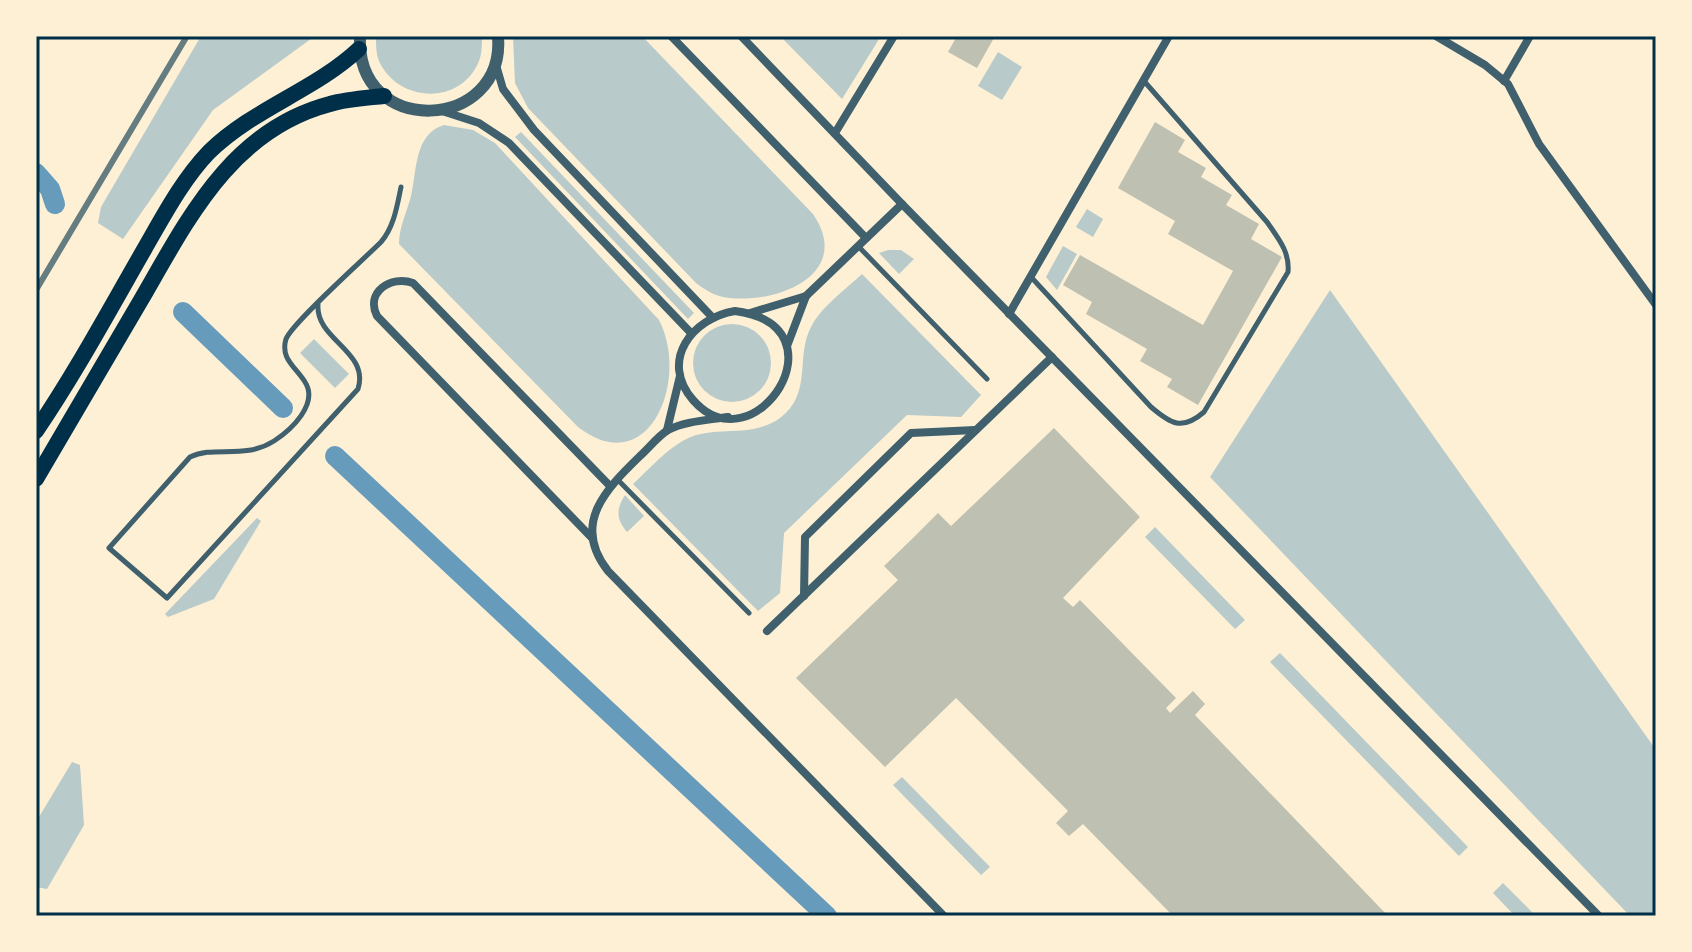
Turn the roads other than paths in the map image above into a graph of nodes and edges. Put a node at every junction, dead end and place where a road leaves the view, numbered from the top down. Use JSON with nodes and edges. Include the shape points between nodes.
{"nodes":[{"id":1,"x":498,"y":36,"type":"edge"},
{"id":2,"x":671,"y":36,"type":"edge"},
{"id":3,"x":741,"y":36,"type":"edge"},
{"id":4,"x":894,"y":36,"type":"edge"},
{"id":5,"x":1169,"y":36,"type":"edge"},
{"id":6,"x":1436,"y":36,"type":"edge"},
{"id":7,"x":1530,"y":36,"type":"edge"},
{"id":8,"x":359,"y":43,"type":"edge"},
{"id":9,"x":496,"y":62,"type":"junction"},
{"id":10,"x":1143,"y":80,"type":"junction"},
{"id":11,"x":1504,"y":81,"type":"junction"},
{"id":12,"x":384,"y":96,"type":"junction"},
{"id":13,"x":441,"y":111,"type":"junction"},
{"id":14,"x":835,"y":133,"type":"junction"},
{"id":15,"x":401,"y":187,"type":"dead end"},
{"id":16,"x":902,"y":204,"type":"junction"},
{"id":17,"x":866,"y":238,"type":"junction"},
{"id":18,"x":858,"y":246,"type":"junction"},
{"id":19,"x":1030,"y":276,"type":"junction"},
{"id":20,"x":806,"y":296,"type":"junction"},
{"id":21,"x":318,"y":304,"type":"junction"},
{"id":22,"x":1656,"y":305,"type":"edge"},
{"id":23,"x":750,"y":313,"type":"junction"},
{"id":24,"x":1009,"y":314,"type":"junction"},
{"id":25,"x":713,"y":318,"type":"junction"},
{"id":26,"x":691,"y":333,"type":"junction"},
{"id":27,"x":787,"y":346,"type":"junction"},
{"id":28,"x":1052,"y":357,"type":"junction"},
{"id":29,"x":681,"y":371,"type":"junction"},
{"id":30,"x":987,"y":379,"type":"dead end"},
{"id":31,"x":728,"y":417,"type":"junction"},
{"id":32,"x":667,"y":430,"type":"junction"},
{"id":33,"x":976,"y":430,"type":"junction"},
{"id":34,"x":36,"y":431,"type":"edge"},
{"id":35,"x":36,"y":479,"type":"edge"},
{"id":36,"x":613,"y":482,"type":"junction"},
{"id":37,"x":593,"y":539,"type":"junction"},
{"id":38,"x":804,"y":596,"type":"junction"},
{"id":39,"x":749,"y":613,"type":"dead end"},
{"id":40,"x":767,"y":631,"type":"dead end"},
{"id":41,"x":944,"y":916,"type":"edge"},
{"id":42,"x":1599,"y":916,"type":"edge"}],
"edges":[{"from":1,"to":9,"type":"street"},
{"from":2,"to":17,"type":"street"},
{"from":3,"to":14,"type":"street"},
{"from":4,"to":14,"type":"street"},
{"from":5,"to":10,"type":"street"},
{"from":6,"to":11,"type":"street"},
{"from":7,"to":11,"type":"street"},
{"from":8,"to":12,"type":"street","via":[[363,67]]},
{"from":8,"to":34,"type":"highway","via":[[329,75],[238,127],[200,163]]},
{"from":9,"to":13,"type":"street","via":[[475,94]]},
{"from":9,"to":25,"type":"street","via":[[503,89],[534,130]]},
{"from":10,"to":19,"type":"street"},
{"from":10,"to":19,"type":"lane","via":[[1267,222],[1283,245],[1288,272],[1204,412],[1191,423],[1177,424],[1151,407]]},
{"from":11,"to":22,"type":"street","via":[[1539,144]]},
{"from":12,"to":13,"type":"street","via":[[413,110]]},
{"from":12,"to":35,"type":"highway","via":[[313,109],[251,145],[217,177]]},
{"from":13,"to":26,"type":"street","via":[[479,123],[509,143]]},
{"from":14,"to":16,"type":"street"},
{"from":15,"to":21,"type":"lane","via":[[385,238]]},
{"from":16,"to":17,"type":"street"},
{"from":16,"to":24,"type":"street"},
{"from":17,"to":18,"type":"street"},
{"from":18,"to":20,"type":"street"},
{"from":18,"to":30,"type":"lane"},
{"from":19,"to":24,"type":"street"},
{"from":20,"to":23,"type":"street"},
{"from":20,"to":27,"type":"street"},
{"from":21,"to":21,"type":"lane","via":[[287,335],[285,344],[287,359],[309,390],[304,411],[292,427],[257,450],[190,457],[109,548],[167,598],[358,389],[356,362],[323,327]]},
{"from":23,"to":25,"type":"street"},
{"from":23,"to":27,"type":"street","via":[[773,324]]},
{"from":24,"to":28,"type":"street"},
{"from":25,"to":26,"type":"street"},
{"from":26,"to":29,"type":"street"},
{"from":27,"to":31,"type":"street","via":[[786,374],[774,397],[759,412]]},
{"from":28,"to":33,"type":"street"},
{"from":28,"to":42,"type":"street"},
{"from":29,"to":31,"type":"street","via":[[693,400]]},
{"from":29,"to":32,"type":"street"},
{"from":31,"to":32,"type":"street"},
{"from":32,"to":36,"type":"street"},
{"from":33,"to":38,"type":"street"},
{"from":33,"to":38,"type":"street","via":[[911,433],[805,537]]},
{"from":36,"to":37,"type":"street","via":[[596,513]]},
{"from":36,"to":37,"type":"street","via":[[413,283],[391,281],[378,292],[373,307],[377,316]]},
{"from":36,"to":39,"type":"lane"},
{"from":37,"to":41,"type":"street","via":[[608,571]]},
{"from":38,"to":40,"type":"street"}]}
